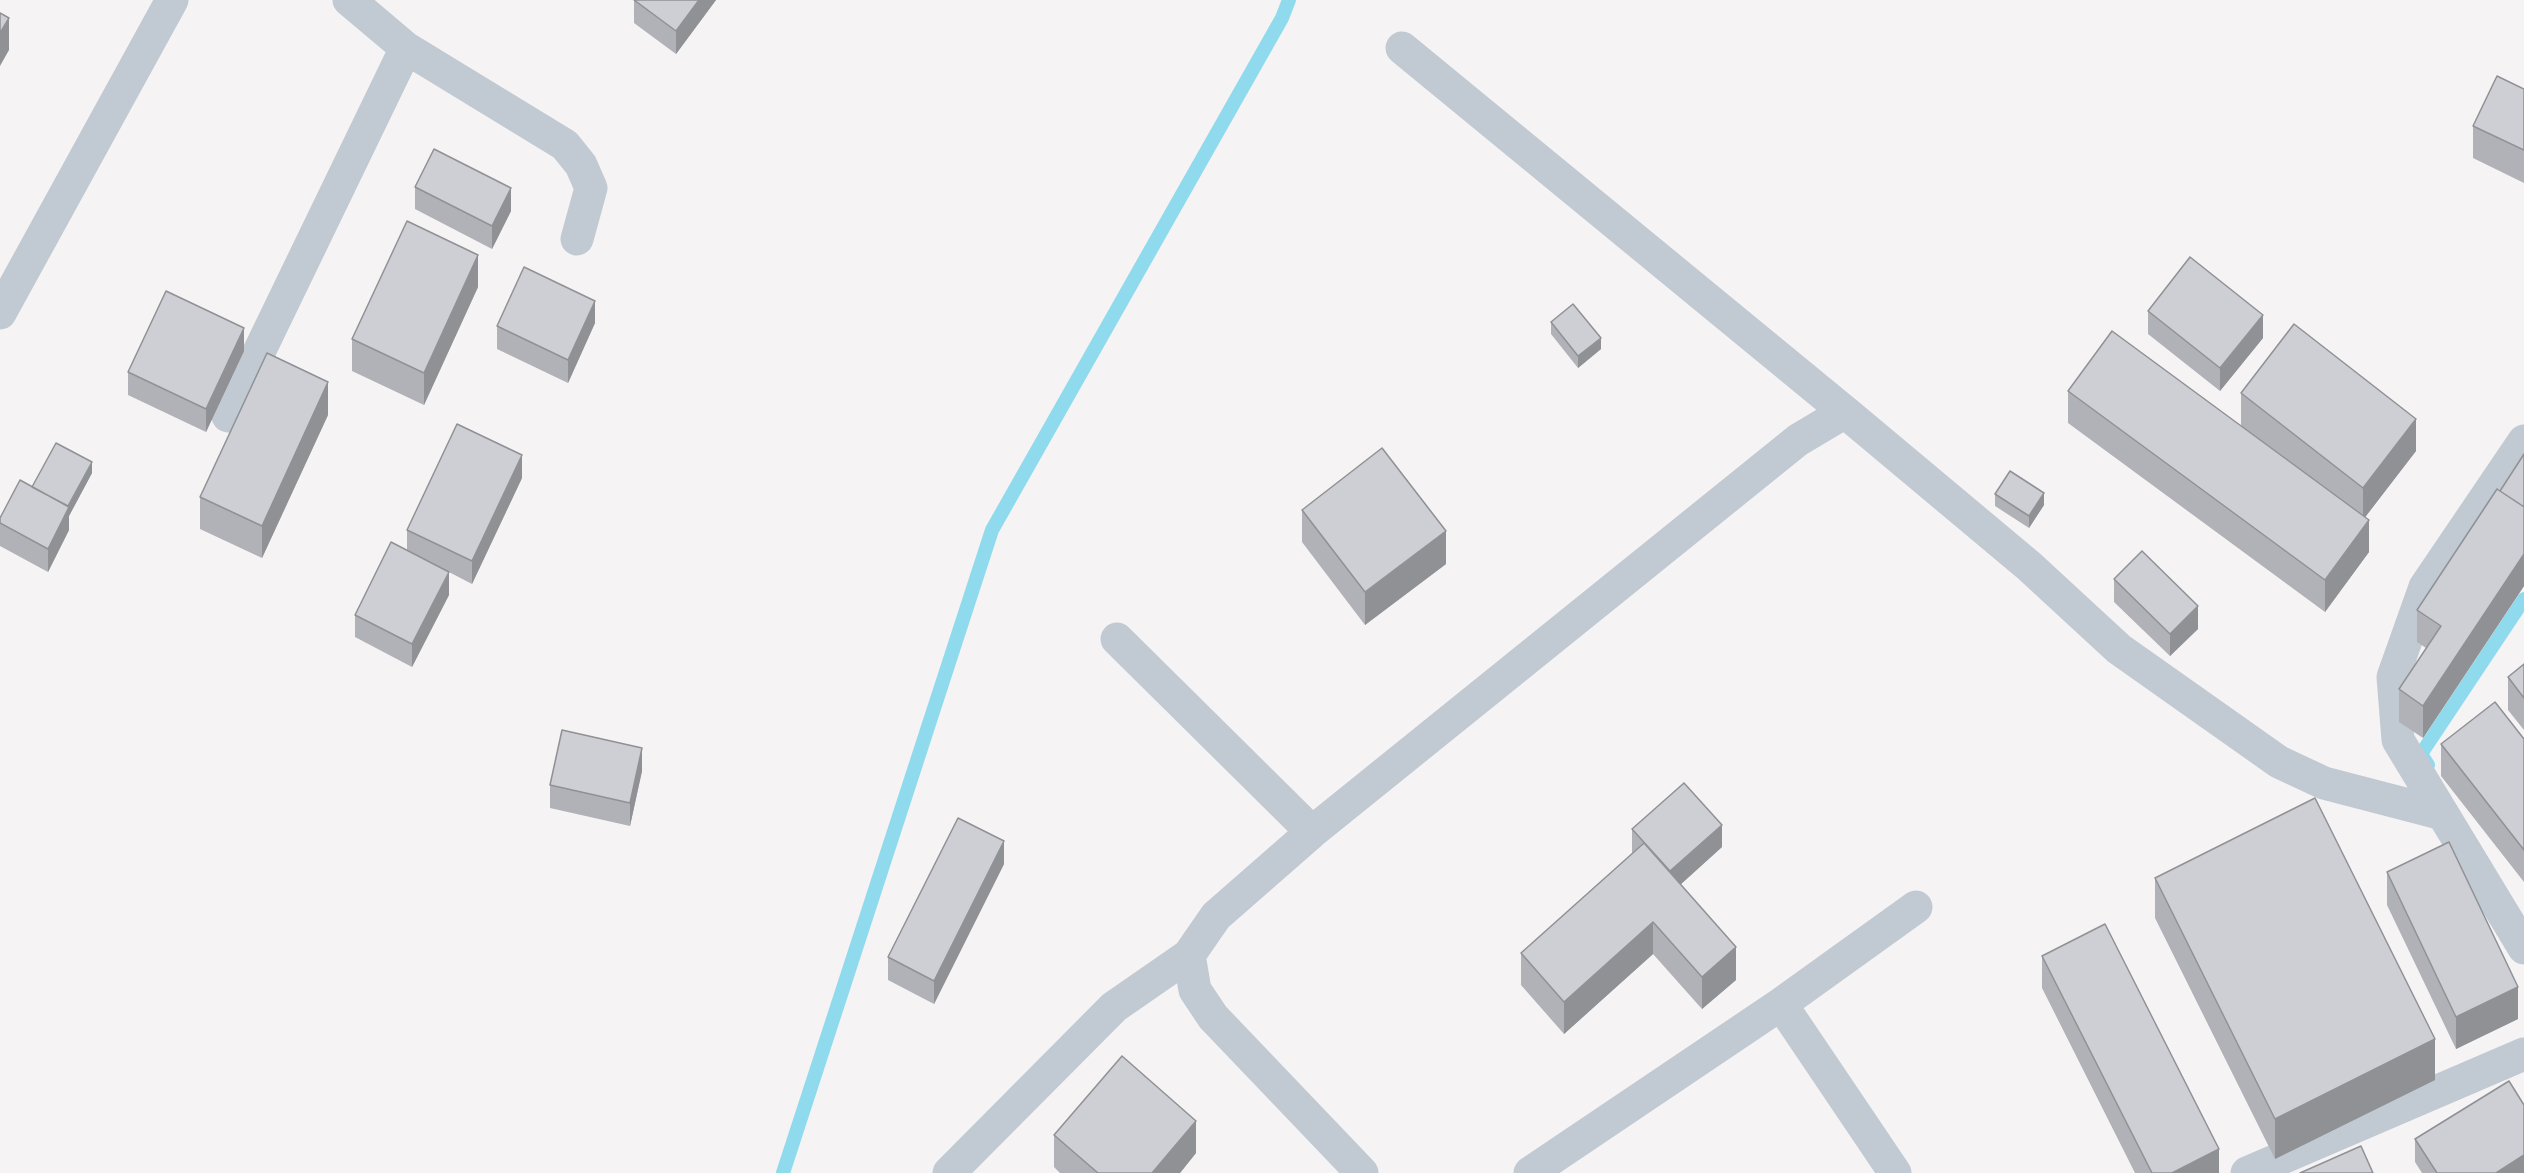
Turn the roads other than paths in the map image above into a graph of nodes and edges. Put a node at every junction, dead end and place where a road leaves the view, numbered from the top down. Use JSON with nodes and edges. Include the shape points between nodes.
{"nodes":[{"id":1,"x":172,"y":0,"type":"edge"},
{"id":2,"x":349,"y":0,"type":"edge"},
{"id":3,"x":406,"y":48,"type":"junction"},
{"id":4,"x":1402,"y":48,"type":"dead end"},
{"id":5,"x":577,"y":239,"type":"dead end"},
{"id":6,"x":0,"y":313,"type":"edge"},
{"id":7,"x":1845,"y":412,"type":"junction"},
{"id":8,"x":228,"y":416,"type":"dead end"},
{"id":9,"x":2524,"y":441,"type":"edge"},
{"id":10,"x":1117,"y":639,"type":"dead end"},
{"id":11,"x":2443,"y":814,"type":"junction"},
{"id":12,"x":1312,"y":832,"type":"junction"},
{"id":13,"x":1916,"y":907,"type":"dead end"},
{"id":14,"x":2524,"y":948,"type":"edge"},
{"id":15,"x":1189,"y":955,"type":"junction"},
{"id":16,"x":1781,"y":1004,"type":"junction"},
{"id":17,"x":2524,"y":1054,"type":"edge"},
{"id":18,"x":950,"y":1173,"type":"edge"},
{"id":19,"x":1362,"y":1173,"type":"edge"},
{"id":20,"x":1530,"y":1173,"type":"edge"},
{"id":21,"x":1895,"y":1173,"type":"edge"},
{"id":22,"x":2247,"y":1173,"type":"edge"}],
"edges":[{"from":1,"to":6,"type":"street"},
{"from":2,"to":3,"type":"street"},
{"from":3,"to":5,"type":"street","via":[[565,145],[581,165],[591,188]]},
{"from":3,"to":8,"type":"street"},
{"from":4,"to":7,"type":"street"},
{"from":7,"to":11,"type":"street","via":[[2029,566],[2119,649],[2279,762],[2324,783]]},
{"from":7,"to":12,"type":"street","via":[[1798,440]]},
{"from":9,"to":11,"type":"street","via":[[2425,587],[2393,677],[2398,740]]},
{"from":10,"to":12,"type":"street"},
{"from":11,"to":14,"type":"street"},
{"from":12,"to":15,"type":"street","via":[[1216,916]]},
{"from":13,"to":16,"type":"street"},
{"from":15,"to":18,"type":"street","via":[[1114,1007]]},
{"from":15,"to":19,"type":"street","via":[[1195,990],[1213,1017]]},
{"from":16,"to":20,"type":"street"},
{"from":16,"to":21,"type":"street"},
{"from":17,"to":22,"type":"street"}]}
